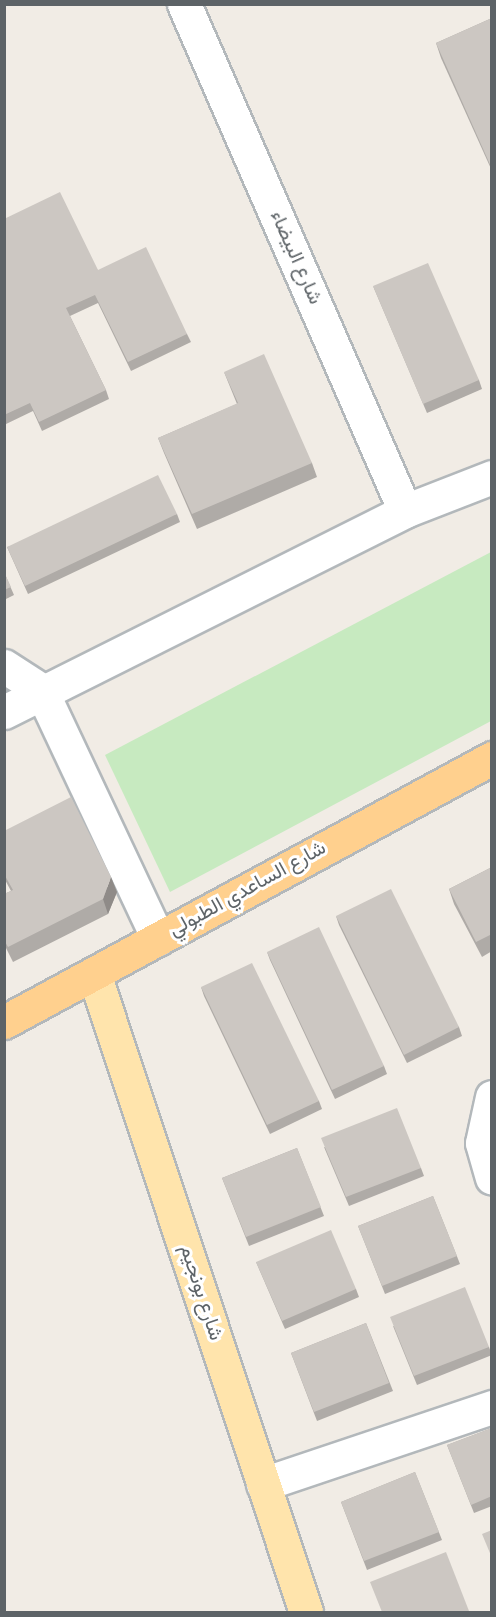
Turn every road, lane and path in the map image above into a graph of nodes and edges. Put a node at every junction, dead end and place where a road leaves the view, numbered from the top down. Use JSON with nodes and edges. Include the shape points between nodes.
{"nodes":[{"id":1,"x":184,"y":4,"type":"edge"},
{"id":2,"x":492,"y":477,"type":"edge"},
{"id":3,"x":405,"y":512,"type":"junction"},
{"id":4,"x":4,"y":666,"type":"edge"},
{"id":5,"x":41,"y":690,"type":"junction"},
{"id":6,"x":4,"y":712,"type":"edge"},
{"id":7,"x":492,"y":758,"type":"edge"},
{"id":8,"x":158,"y":939,"type":"junction"},
{"id":9,"x":94,"y":974,"type":"junction"},
{"id":10,"x":4,"y":1022,"type":"edge"},
{"id":11,"x":492,"y":1097,"type":"edge"},
{"id":12,"x":492,"y":1178,"type":"edge"},
{"id":13,"x":492,"y":1407,"type":"edge"},
{"id":14,"x":263,"y":1484,"type":"junction"},
{"id":15,"x":306,"y":1612,"type":"edge"}],
"edges":[{"from":1,"to":3,"type":"street","name":"شارع البيضاء"},
{"from":2,"to":3,"type":"street"},
{"from":3,"to":5,"type":"street"},
{"from":4,"to":5,"type":"street"},
{"from":5,"to":6,"type":"street"},
{"from":5,"to":8,"type":"street"},
{"from":7,"to":8,"type":"highway","name":"شارع الساعدي الطبولي"},
{"from":8,"to":9,"type":"highway","name":"شارع الساعدي الطبولي"},
{"from":9,"to":10,"type":"highway","name":"شارع الساعدي الطبولي"},
{"from":9,"to":14,"type":"main road","name":"شارع بونجيم"},
{"from":11,"to":12,"type":"street","via":[[482,1143]]},
{"from":13,"to":14,"type":"street"},
{"from":14,"to":15,"type":"main road","name":"شارع بونجيم"}]}
